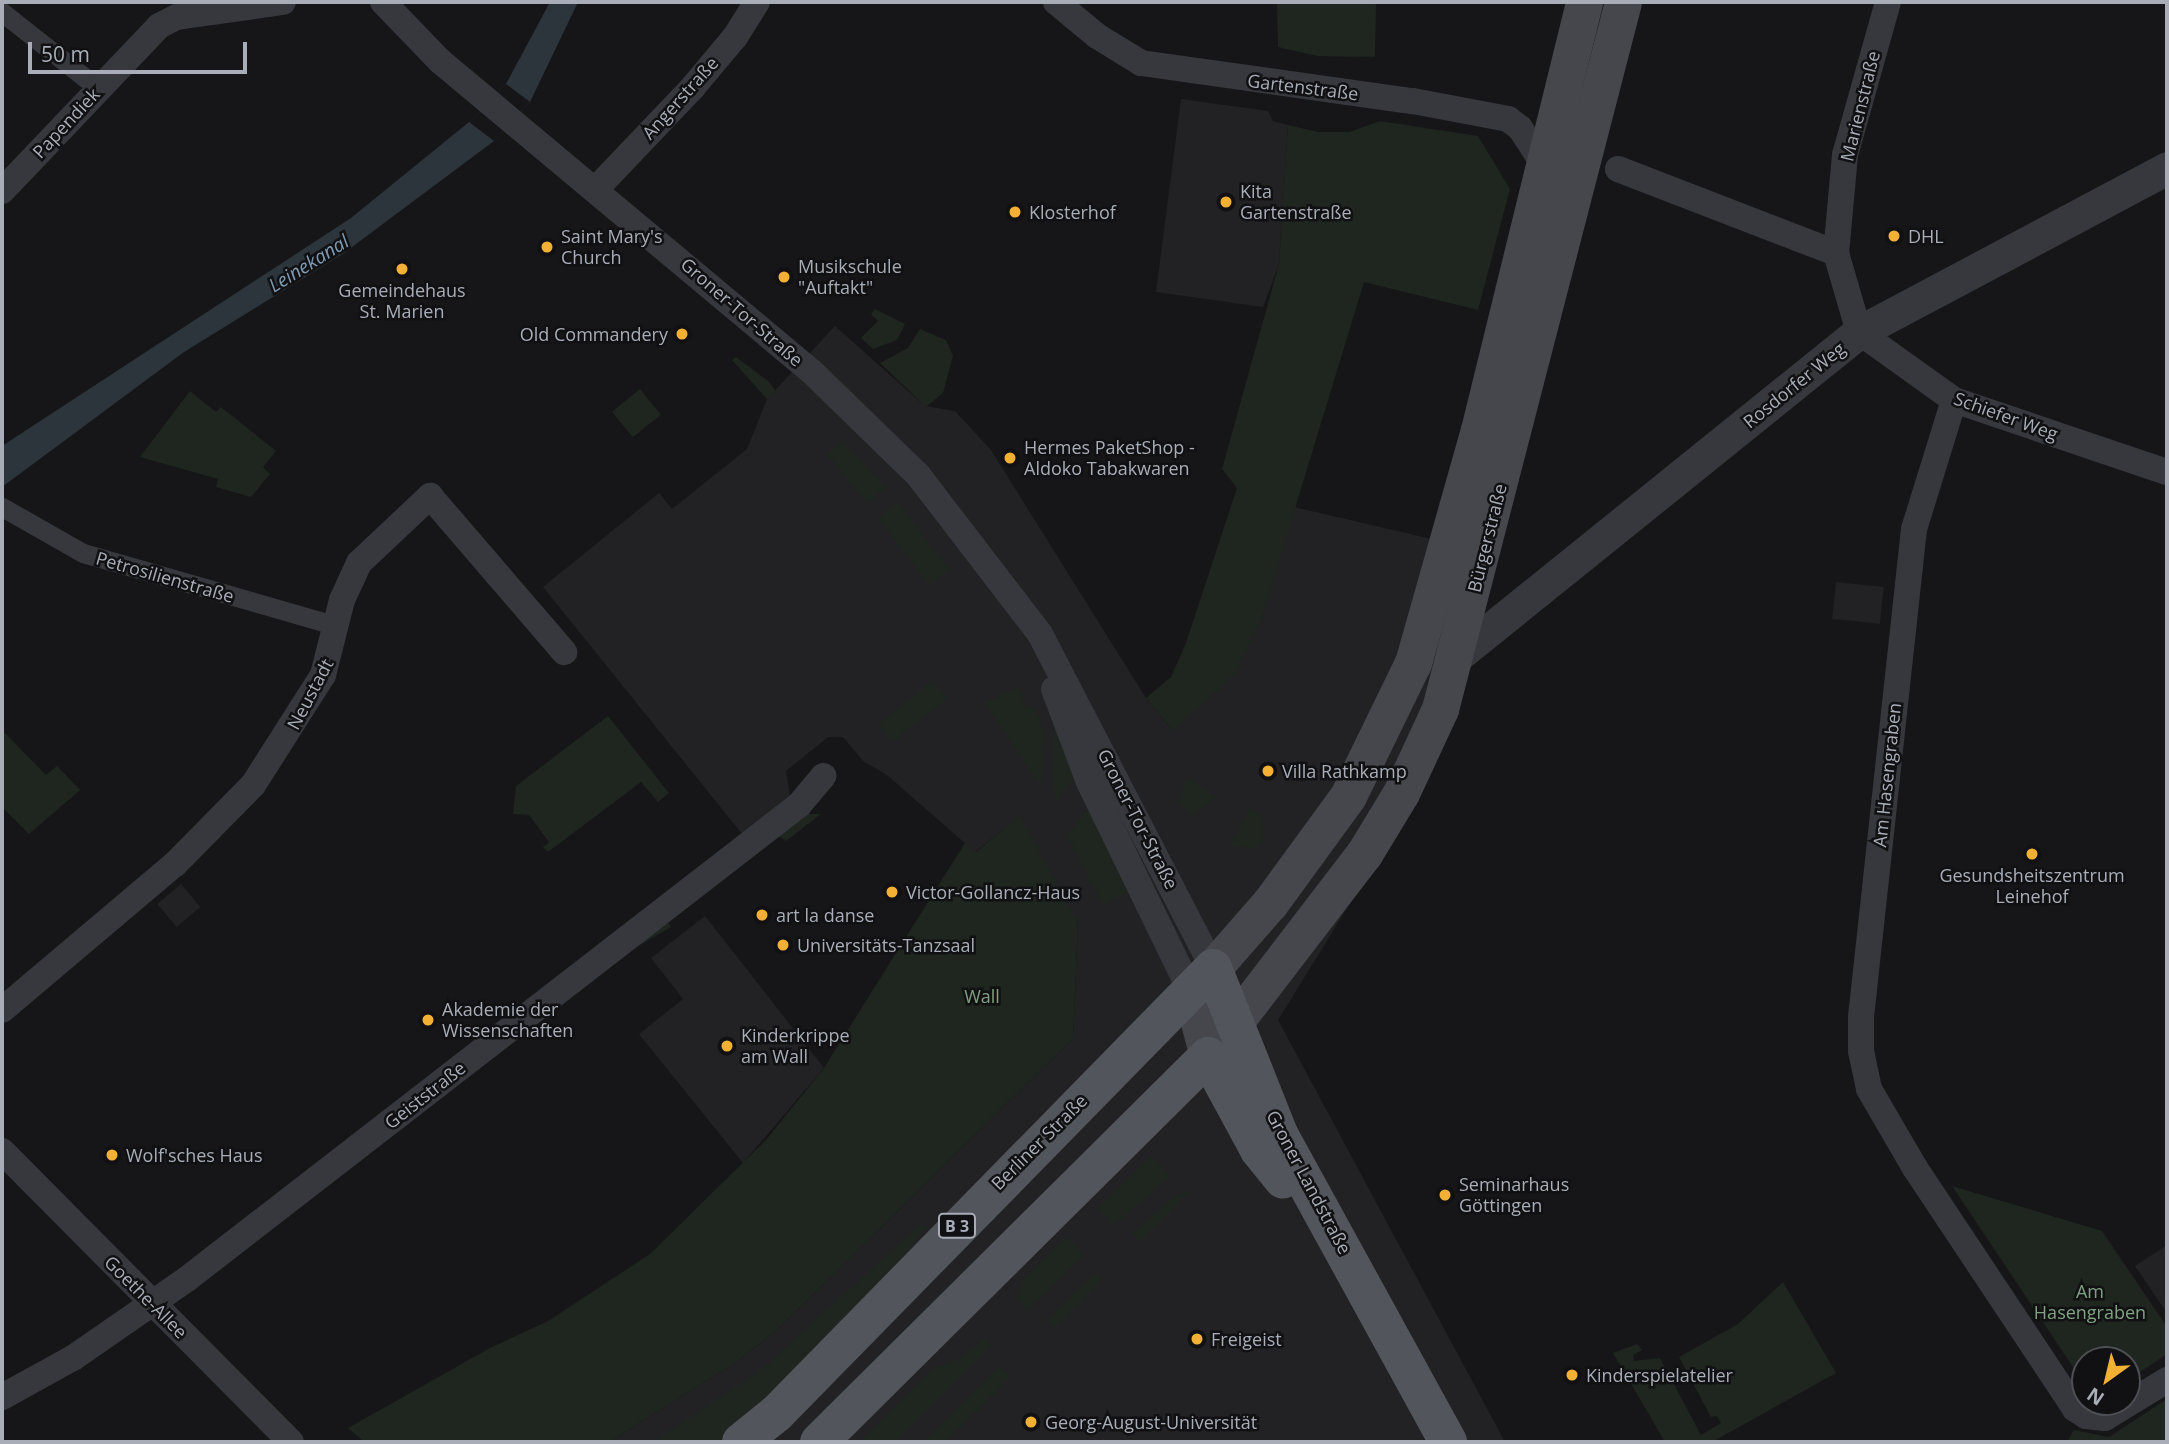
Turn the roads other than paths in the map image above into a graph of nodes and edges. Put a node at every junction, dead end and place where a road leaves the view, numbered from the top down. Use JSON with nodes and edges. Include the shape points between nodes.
{"nodes":[{"id":1,"x":283,"y":2,"type":"edge"},
{"id":2,"x":757,"y":2,"type":"edge"},
{"id":3,"x":1056,"y":2,"type":"edge"},
{"id":4,"x":1584,"y":2,"type":"edge"},
{"id":5,"x":1623,"y":2,"type":"edge"},
{"id":6,"x":1888,"y":2,"type":"edge"},
{"id":7,"x":388,"y":3,"type":"edge"},
{"id":8,"x":2,"y":12,"type":"edge"},
{"id":9,"x":98,"y":88,"type":"junction"},
{"id":10,"x":1546,"y":168,"type":"junction"},
{"id":11,"x":2167,"y":168,"type":"edge"},
{"id":12,"x":1618,"y":169,"type":"dead end"},
{"id":13,"x":596,"y":189,"type":"junction"},
{"id":14,"x":2,"y":191,"type":"edge"},
{"id":15,"x":1836,"y":253,"type":"junction"},
{"id":16,"x":1859,"y":332,"type":"junction"},
{"id":17,"x":1954,"y":400,"type":"junction"},
{"id":18,"x":2167,"y":472,"type":"edge"},
{"id":19,"x":2,"y":507,"type":"edge"},
{"id":20,"x":338,"y":626,"type":"junction"},
{"id":21,"x":564,"y":652,"type":"dead end"},
{"id":22,"x":1457,"y":656,"type":"junction"},
{"id":23,"x":823,"y":776,"type":"dead end"},
{"id":24,"x":1202,"y":980,"type":"junction"},
{"id":25,"x":2,"y":1010,"type":"edge"},
{"id":26,"x":1236,"y":1023,"type":"junction"},
{"id":27,"x":1208,"y":1056,"type":"junction"},
{"id":28,"x":2,"y":1151,"type":"edge"},
{"id":29,"x":1351,"y":1262,"type":"junction"},
{"id":30,"x":153,"y":1304,"type":"junction"},
{"id":31,"x":2167,"y":1380,"type":"edge"},
{"id":32,"x":2,"y":1396,"type":"edge"},
{"id":33,"x":291,"y":1442,"type":"edge"},
{"id":34,"x":741,"y":1442,"type":"edge"},
{"id":35,"x":819,"y":1442,"type":"edge"},
{"id":36,"x":1448,"y":1442,"type":"edge"}],
"edges":[{"from":1,"to":9,"type":"street","name":"Papendiek","via":[[177,17],[145,38]]},
{"from":2,"to":13,"type":"street","name":"Angerstraße","via":[[693,87]]},
{"from":3,"to":10,"type":"street","name":"Gartenstraße","via":[[1115,49],[1142,63],[1413,101],[1508,120],[1520,128]]},
{"from":4,"to":10,"type":"main road","name":"Bürgerstraße"},
{"from":5,"to":22,"type":"main road","name":"Bürgerstraße"},
{"from":6,"to":15,"type":"street","name":"Marienstraße","via":[[1845,155]]},
{"from":7,"to":13,"type":"street","name":"Groner-Tor-Straße","via":[[440,61]]},
{"from":8,"to":9,"type":"street"},
{"from":9,"to":14,"type":"street","name":"Papendiek"},
{"from":10,"to":24,"type":"main road","name":"Bürgerstraße","via":[[1413,663],[1374,751],[1348,796],[1270,903]]},
{"from":11,"to":16,"type":"street","name":"Rosdorfer Weg"},
{"from":12,"to":15,"type":"street"},
{"from":13,"to":24,"type":"street","name":"Groner-Tor-Straße","via":[[711,283],[897,453],[974,543],[1029,622],[1089,782]]},
{"from":15,"to":16,"type":"street","name":"Marienstraße"},
{"from":16,"to":17,"type":"street","name":"Schiefer Weg"},
{"from":16,"to":22,"type":"street","name":"Rosdorfer Weg"},
{"from":17,"to":18,"type":"street","name":"Schiefer Weg"},
{"from":17,"to":31,"type":"street","name":"Am Hasengraben","via":[[1914,529],[1861,1051],[1869,1090],[2071,1404],[2094,1419],[2114,1415]]},
{"from":19,"to":20,"type":"street","name":"Petrosilienstraße","via":[[83,553]]},
{"from":20,"to":21,"type":"street","name":"Neustadt","via":[[342,600],[359,563],[430,496]]},
{"from":20,"to":25,"type":"street","name":"Neustadt","via":[[333,650],[306,708],[253,785],[200,842]]},
{"from":22,"to":26,"type":"main road","name":"Bürgerstraße","via":[[1425,744],[1388,817],[1338,892]]},
{"from":23,"to":30,"type":"street","name":"Geiststraße","via":[[799,805]]},
{"from":24,"to":26,"type":"main road","name":"Groner-Tor-Straße"},
{"from":24,"to":27,"type":"main road","name":"Groner Landstraße"},
{"from":24,"to":34,"type":"main road","name":"Berliner Straße","number":"B 3","via":[[972,1209],[777,1413]]},
{"from":26,"to":27,"type":"main road"},
{"from":26,"to":29,"type":"main road","name":"Groner Landstraße","via":[[1280,1136]]},
{"from":27,"to":29,"type":"main road","name":"Groner Landstraße","via":[[1259,1150]]},
{"from":27,"to":35,"type":"main road"},
{"from":28,"to":30,"type":"street","name":"Goethe-Allee"},
{"from":29,"to":36,"type":"main road","name":"Groner Landstraße"},
{"from":30,"to":32,"type":"street","name":"Geiststraße"},
{"from":30,"to":33,"type":"street","name":"Goethe-Allee"}]}
